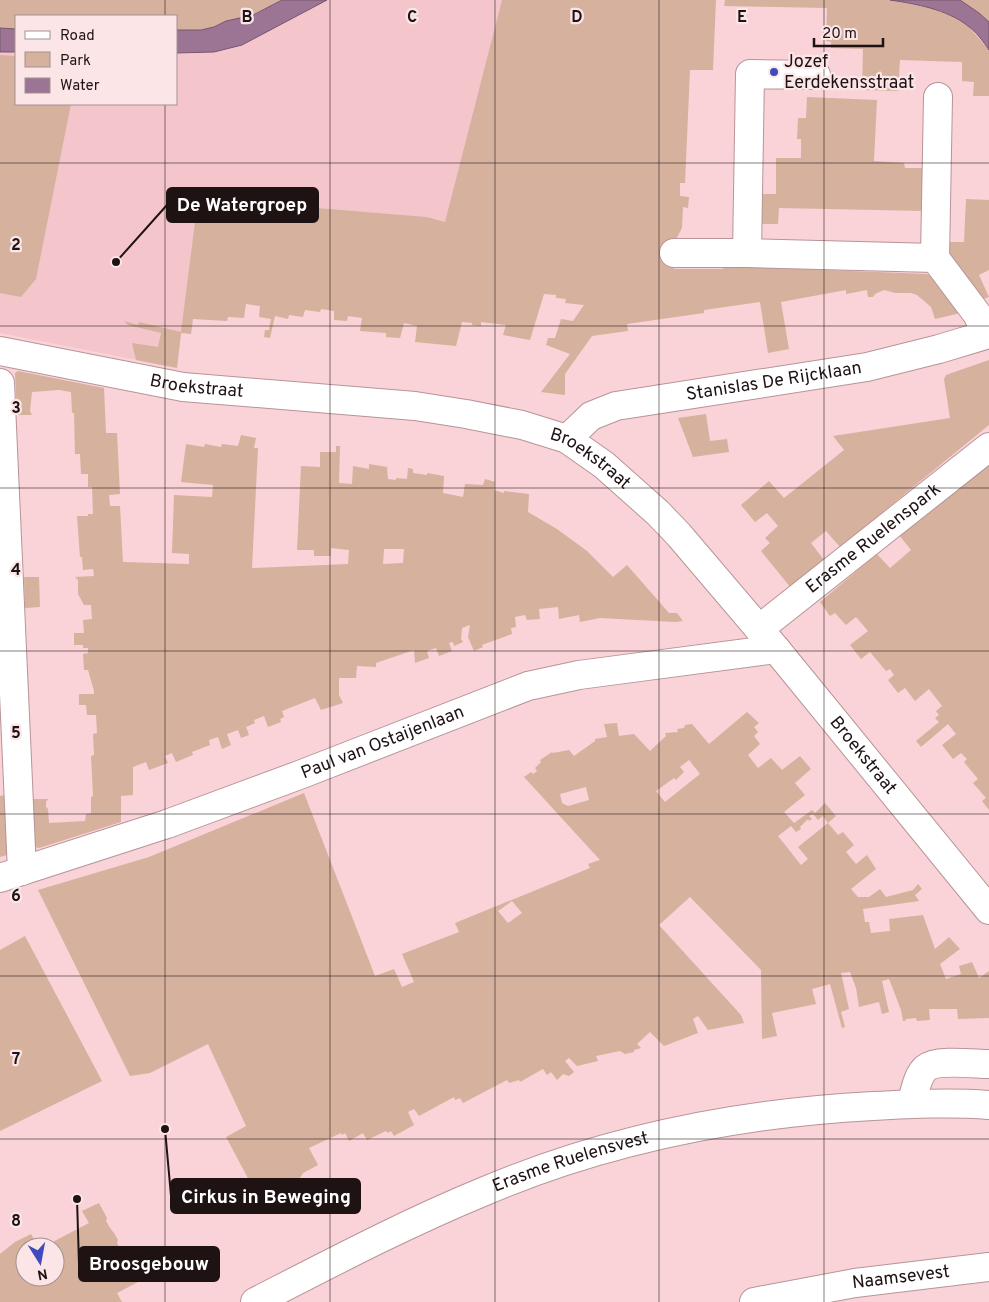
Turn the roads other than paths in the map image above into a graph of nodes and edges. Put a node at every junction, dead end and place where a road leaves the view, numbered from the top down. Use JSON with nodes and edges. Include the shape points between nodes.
{"nodes":[{"id":1,"x":816,"y":75,"type":"dead end"},
{"id":2,"x":938,"y":97,"type":"dead end"},
{"id":3,"x":674,"y":253,"type":"dead end"},
{"id":4,"x":747,"y":253,"type":"junction"},
{"id":5,"x":936,"y":258,"type":"junction"},
{"id":6,"x":988,"y":334,"type":"edge"},
{"id":7,"x":1,"y":355,"type":"edge"},
{"id":8,"x":0,"y":383,"type":"edge"},
{"id":9,"x":567,"y":439,"type":"junction"},
{"id":10,"x":989,"y":447,"type":"edge"},
{"id":11,"x":5,"y":590,"type":"edge"},
{"id":12,"x":768,"y":639,"type":"junction"},
{"id":13,"x":11,"y":874,"type":"edge"},
{"id":14,"x":989,"y":910,"type":"edge"},
{"id":15,"x":989,"y":1064,"type":"edge"},
{"id":16,"x":912,"y":1104,"type":"junction"},
{"id":17,"x":989,"y":1106,"type":"edge"},
{"id":18,"x":989,"y":1267,"type":"edge"},
{"id":19,"x":255,"y":1302,"type":"edge"},
{"id":20,"x":754,"y":1302,"type":"edge"}],
"edges":[{"from":1,"to":4,"type":"street","via":[[750,74]]},
{"from":2,"to":5,"type":"street"},
{"from":3,"to":4,"type":"street"},
{"from":4,"to":5,"type":"street"},
{"from":5,"to":6,"type":"street"},
{"from":6,"to":9,"type":"street","name":"Stanislas De Rijcklaan","via":[[866,367],[616,406],[591,416]]},
{"from":7,"to":9,"type":"street","name":"Broekstraat","via":[[183,387],[415,406],[522,425]]},
{"from":8,"to":11,"type":"street"},
{"from":9,"to":12,"type":"street","name":"Broekstraat","via":[[604,465],[658,513]]},
{"from":10,"to":12,"type":"street","name":"Erasme Ruelenspark"},
{"from":11,"to":13,"type":"street"},
{"from":12,"to":13,"type":"street","name":"Paul van Ostaijenlaan","via":[[528,686],[167,824]]},
{"from":12,"to":14,"type":"street","name":"Broekstraat"},
{"from":15,"to":16,"type":"street","via":[[935,1064],[926,1068],[920,1076]]},
{"from":16,"to":17,"type":"street","name":"Erasme Ruelensvest"},
{"from":16,"to":19,"type":"street","name":"Erasme Ruelensvest","via":[[759,1116],[674,1132],[590,1153],[486,1190]]},
{"from":18,"to":20,"type":"street","name":"Naamsevest","via":[[855,1283]]}]}
